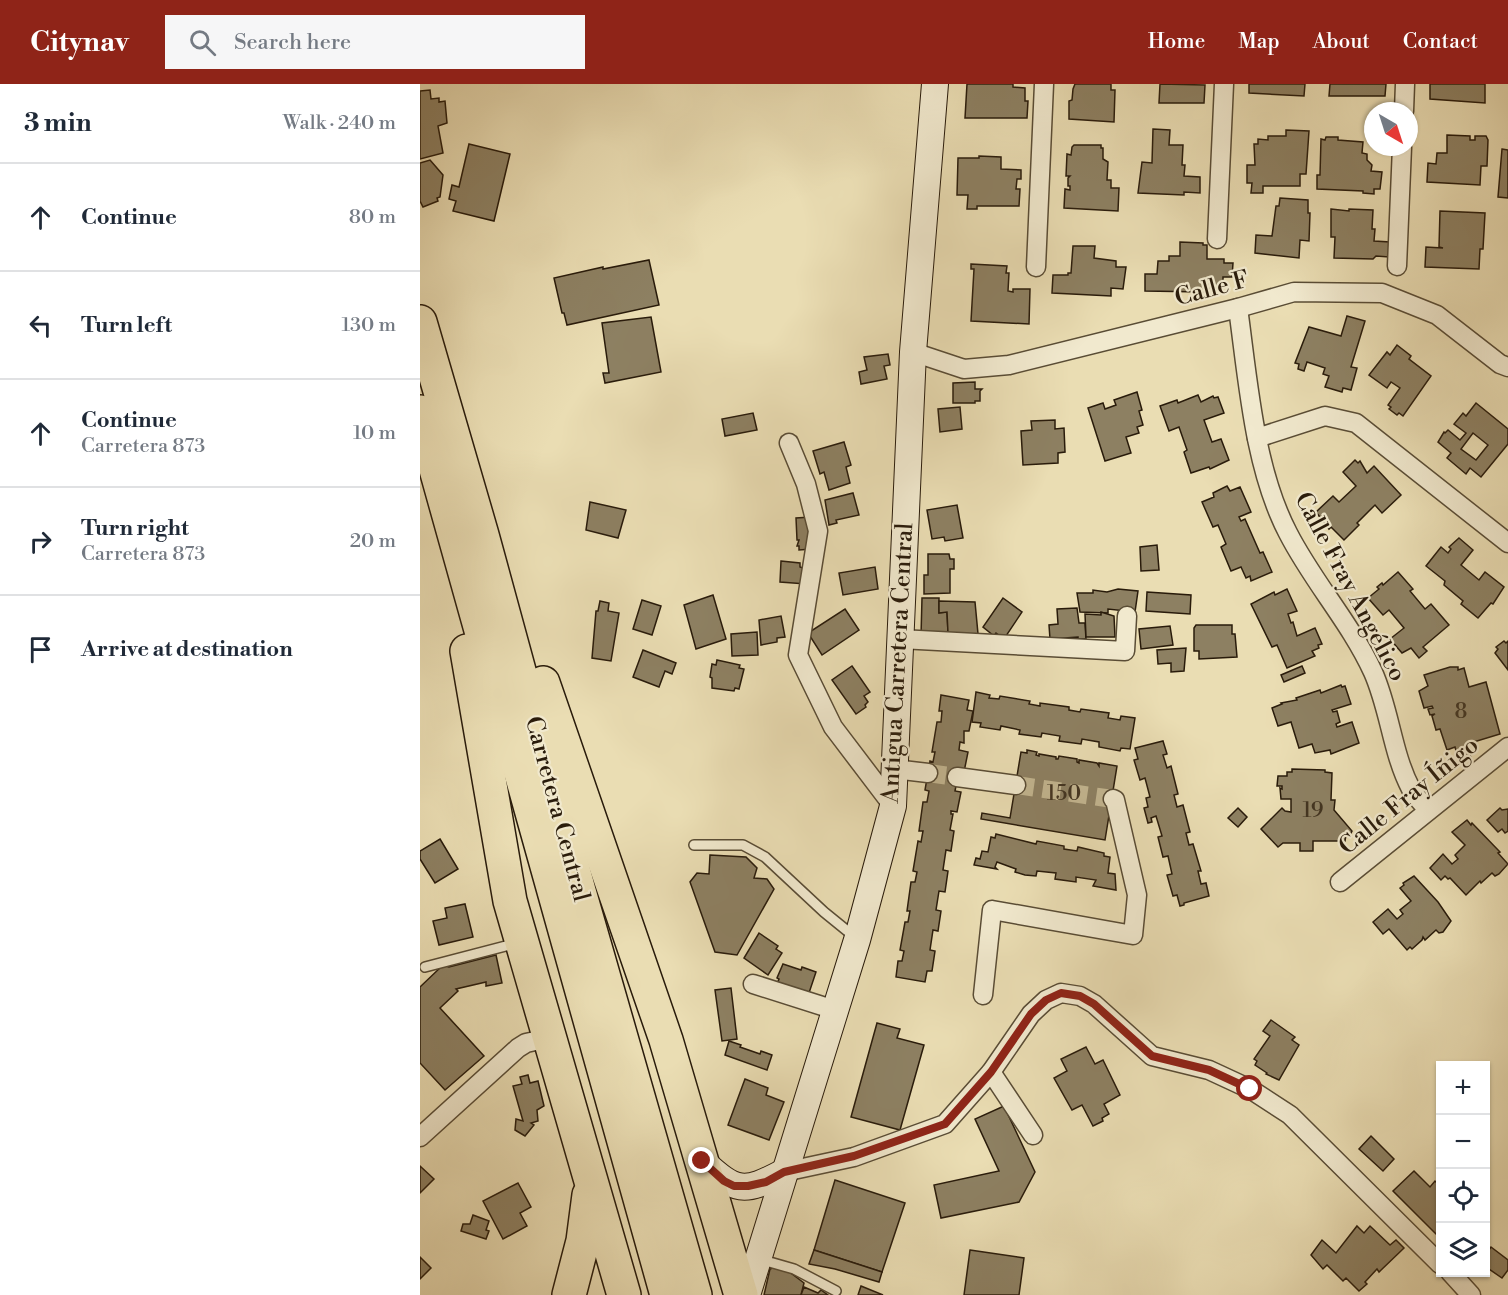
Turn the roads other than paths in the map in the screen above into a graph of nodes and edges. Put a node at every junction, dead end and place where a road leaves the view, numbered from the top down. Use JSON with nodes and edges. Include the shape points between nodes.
{"nodes":[{"id":1,"x":935,"y":84,"type":"edge"},
{"id":2,"x":1044,"y":84,"type":"edge"},
{"id":3,"x":1224,"y":84,"type":"edge"},
{"id":4,"x":1405,"y":84,"type":"edge"},
{"id":5,"x":1404,"y":102,"type":"edge"},
{"id":6,"x":1402,"y":156,"type":"edge"},
{"id":7,"x":1217,"y":239,"type":"dead end"},
{"id":8,"x":1397,"y":266,"type":"dead end"},
{"id":9,"x":1036,"y":267,"type":"dead end"},
{"id":10,"x":1238,"y":308,"type":"junction"},
{"id":11,"x":420,"y":322,"type":"edge"},
{"id":12,"x":913,"y":352,"type":"junction"},
{"id":13,"x":1508,"y":367,"type":"edge"},
{"id":14,"x":420,"y":412,"type":"edge"},
{"id":15,"x":1257,"y":438,"type":"junction"},
{"id":16,"x":789,"y":443,"type":"dead end"},
{"id":17,"x":1508,"y":543,"type":"edge"},
{"id":18,"x":471,"y":547,"type":"junction"},
{"id":19,"x":1127,"y":616,"type":"dead end"},
{"id":20,"x":900,"y":639,"type":"junction"},
{"id":21,"x":1508,"y":747,"type":"edge"},
{"id":22,"x":894,"y":769,"type":"junction"},
{"id":23,"x":928,"y":774,"type":"tunnel mouth"},
{"id":24,"x":957,"y":777,"type":"tunnel mouth"},
{"id":25,"x":1016,"y":785,"type":"tunnel mouth"},
{"id":26,"x":1113,"y":799,"type":"dead end"},
{"id":27,"x":893,"y":806,"type":"junction"},
{"id":28,"x":1428,"y":810,"type":"junction"},
{"id":29,"x":694,"y":845,"type":"dead end"},
{"id":30,"x":1340,"y":882,"type":"dead end"},
{"id":31,"x":857,"y":940,"type":"junction"},
{"id":32,"x":522,"y":942,"type":"junction"},
{"id":33,"x":425,"y":967,"type":"dead end"},
{"id":34,"x":753,"y":984,"type":"dead end"},
{"id":35,"x":983,"y":995,"type":"dead end"},
{"id":36,"x":835,"y":1010,"type":"junction"},
{"id":37,"x":549,"y":1038,"type":"junction"},
{"id":38,"x":991,"y":1072,"type":"junction"},
{"id":39,"x":1034,"y":1135,"type":"dead end"},
{"id":40,"x":420,"y":1137,"type":"edge"},
{"id":41,"x":702,"y":1161,"type":"junction"},
{"id":42,"x":784,"y":1172,"type":"junction"},
{"id":43,"x":591,"y":1181,"type":"junction"},
{"id":44,"x":758,"y":1259,"type":"junction"},
{"id":45,"x":1436,"y":1259,"type":"edge"},
{"id":46,"x":1455,"y":1277,"type":"edge"},
{"id":47,"x":836,"y":1291,"type":"dead end"},
{"id":48,"x":569,"y":1295,"type":"edge"},
{"id":49,"x":624,"y":1295,"type":"edge"},
{"id":50,"x":667,"y":1295,"type":"edge"},
{"id":51,"x":695,"y":1295,"type":"edge"},
{"id":52,"x":741,"y":1295,"type":"edge"},
{"id":53,"x":747,"y":1295,"type":"edge"},
{"id":54,"x":1471,"y":1295,"type":"edge"}],
"edges":[{"from":1,"to":12,"type":"street","name":"Antigua Carretera Central"},
{"from":2,"to":9,"type":"street"},
{"from":3,"to":7,"type":"street"},
{"from":4,"to":5,"type":"street"},
{"from":6,"to":8,"type":"street"},
{"from":10,"to":12,"type":"street","name":"Calle F","via":[[1009,365],[964,369]]},
{"from":10,"to":13,"type":"street","name":"Calle F","via":[[1294,292],[1382,293],[1437,315]]},
{"from":10,"to":15,"type":"street","name":"Calle Fray Angélico"},
{"from":11,"to":18,"type":"highway","name":"Carretera Central"},
{"from":12,"to":20,"type":"street","name":"Antigua Carretera Central"},
{"from":14,"to":18,"type":"highway","name":"Carretera Central"},
{"from":15,"to":17,"type":"street","via":[[1325,416],[1356,423]]},
{"from":15,"to":28,"type":"street","name":"Calle Fray Angélico","via":[[1288,532],[1350,627],[1374,674],[1400,764],[1412,790]]},
{"from":16,"to":27,"type":"street","via":[[806,484],[818,531],[798,656],[833,727]]},
{"from":18,"to":32,"type":"highway","via":[[464,635],[510,900]]},
{"from":18,"to":41,"type":"highway","via":[[512,591],[666,1040]]},
{"from":18,"to":50,"type":"highway","name":"Carretera Central"},
{"from":18,"to":51,"type":"highway","name":"Carretera Central","via":[[579,891]]},
{"from":19,"to":20,"type":"street","via":[[1125,651]]},
{"from":20,"to":22,"type":"street","name":"Antigua Carretera Central"},
{"from":21,"to":28,"type":"street","name":"Calle Fray Íñigo"},
{"from":22,"to":23,"type":"street"},
{"from":22,"to":27,"type":"street","name":"Antigua Carretera Central"},
{"from":24,"to":25,"type":"street"},
{"from":26,"to":35,"type":"street","via":[[1137,895],[1133,935],[992,910]]},
{"from":27,"to":31,"type":"street","name":"Antigua Carretera Central"},
{"from":28,"to":30,"type":"street","name":"Calle Fray Íñigo"},
{"from":29,"to":31,"type":"lane","via":[[743,845],[765,857]]},
{"from":31,"to":36,"type":"street","name":"Antigua Carretera Central"},
{"from":32,"to":33,"type":"lane"},
{"from":32,"to":37,"type":"highway"},
{"from":34,"to":36,"type":"street"},
{"from":36,"to":42,"type":"street","name":"Antigua Carretera Central"},
{"from":37,"to":40,"type":"street","via":[[526,1043],[512,1053]]},
{"from":37,"to":43,"type":"highway"},
{"from":38,"to":39,"type":"street"},
{"from":38,"to":42,"type":"street","via":[[945,1124],[854,1156]]},
{"from":38,"to":45,"type":"street","via":[[1031,1014],[1046,1000],[1061,993],[1080,996],[1152,1056],[1209,1070],[1290,1114]]},
{"from":41,"to":42,"type":"street","via":[[734,1186],[766,1182]]},
{"from":41,"to":52,"type":"highway"},
{"from":42,"to":44,"type":"street","name":"Antigua Carretera Central"},
{"from":43,"to":48,"type":"highway","via":[[584,1241]]},
{"from":43,"to":49,"type":"highway"},
{"from":44,"to":47,"type":"lane","via":[[794,1269]]},
{"from":44,"to":53,"type":"street","name":"Antigua Carretera Central"},
{"from":46,"to":54,"type":"street"}]}
